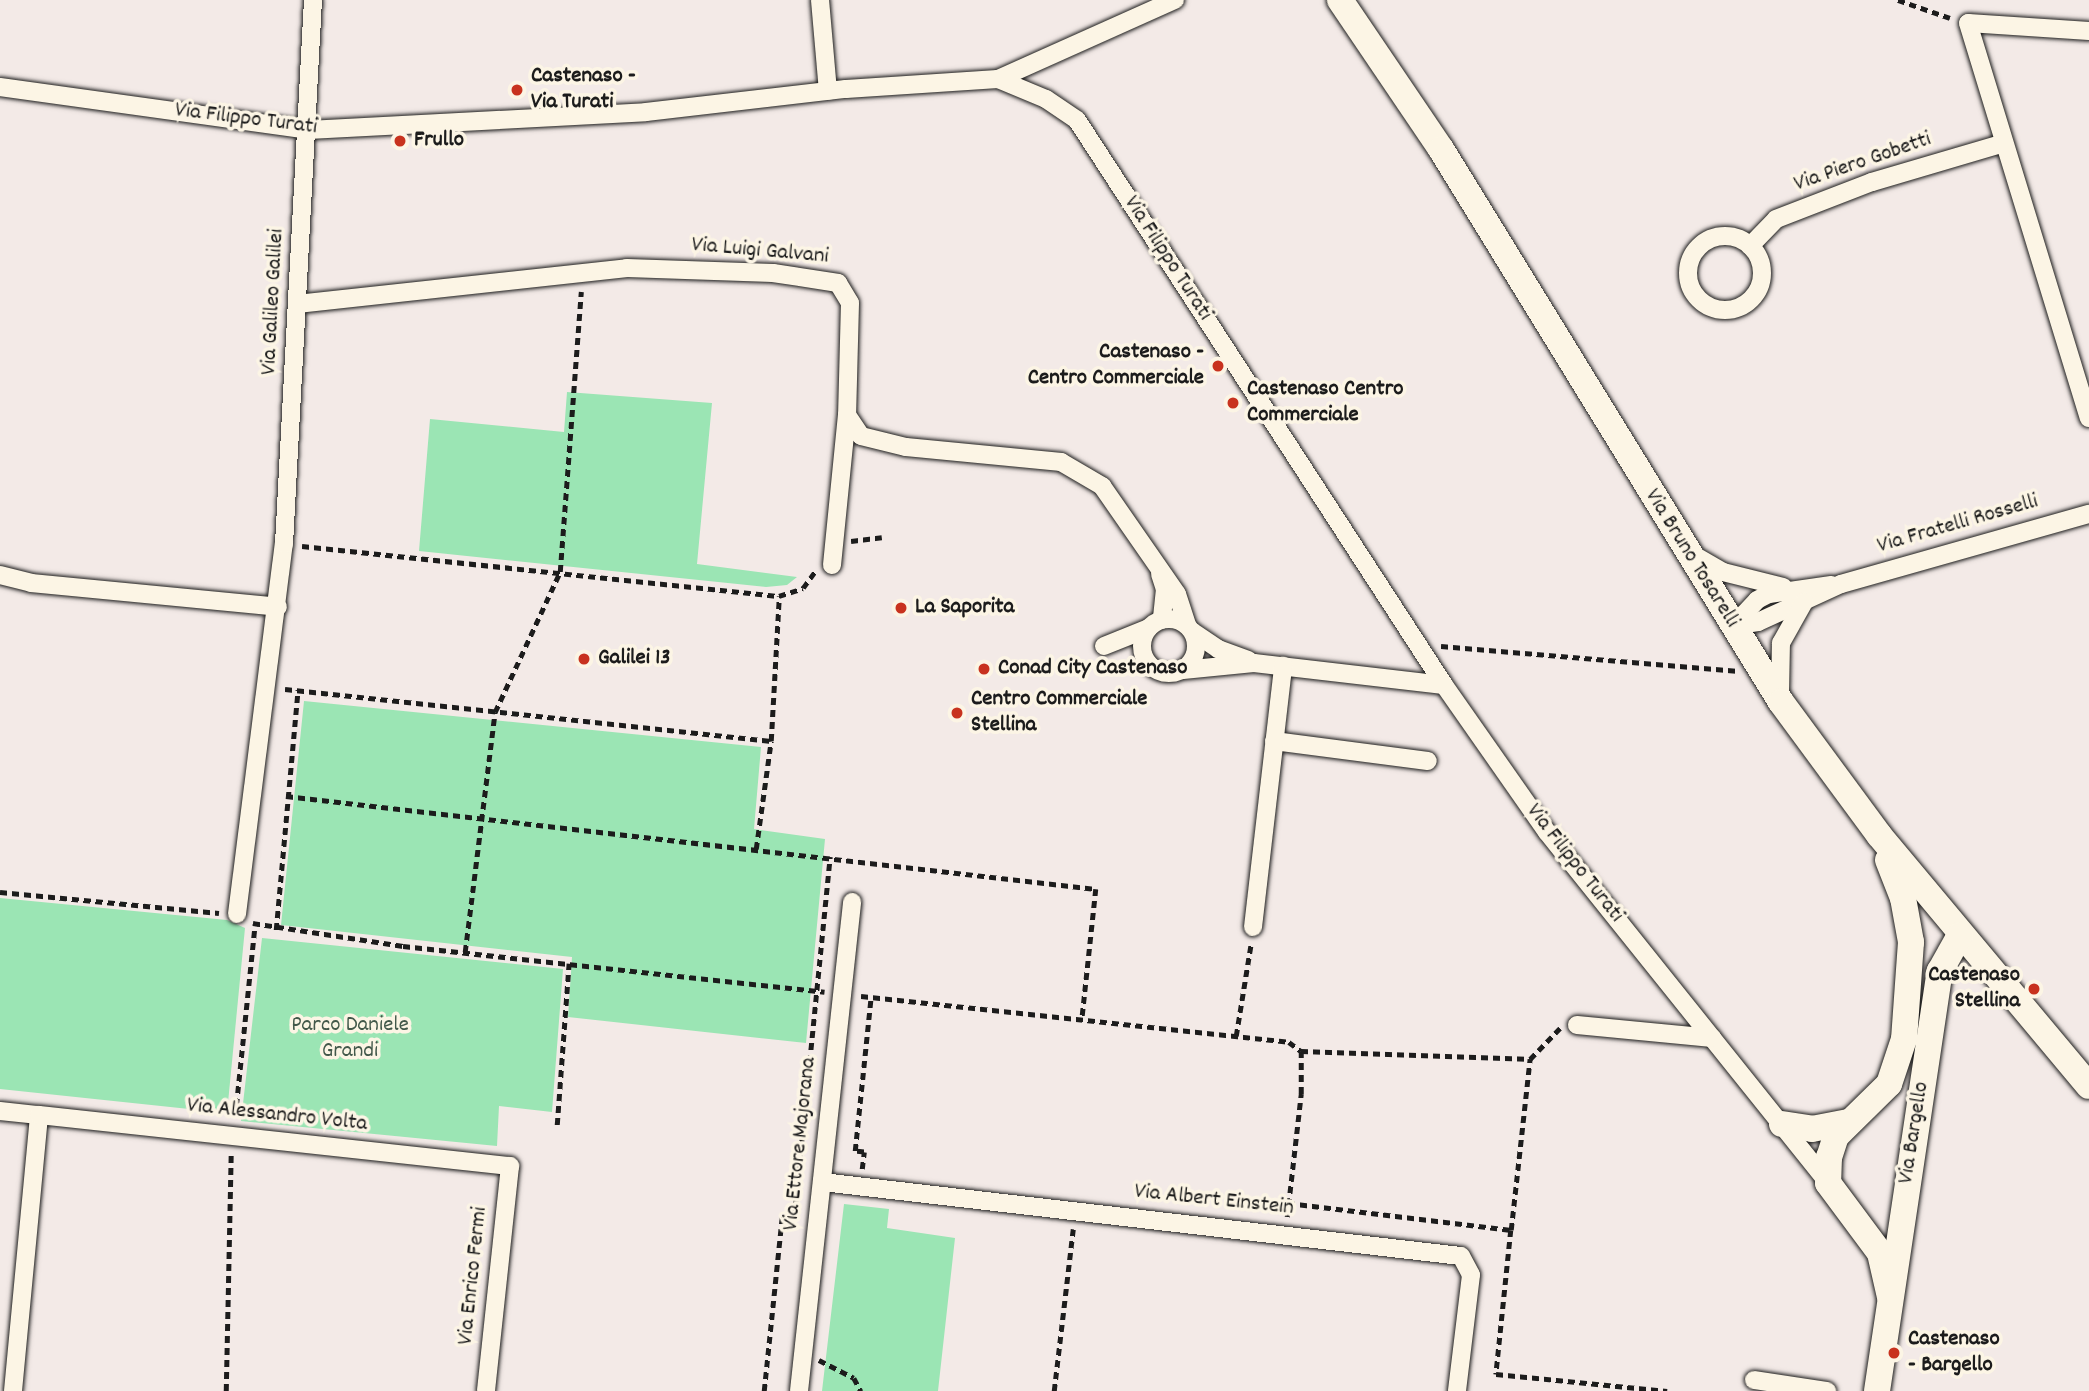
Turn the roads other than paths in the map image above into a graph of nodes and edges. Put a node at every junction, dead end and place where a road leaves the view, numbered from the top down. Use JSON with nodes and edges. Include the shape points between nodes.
{"nodes":[{"id":1,"x":313,"y":0,"type":"edge"},
{"id":2,"x":820,"y":0,"type":"edge"},
{"id":3,"x":1175,"y":0,"type":"edge"},
{"id":4,"x":1340,"y":0,"type":"edge"},
{"id":5,"x":2089,"y":31,"type":"edge"},
{"id":6,"x":998,"y":79,"type":"junction"},
{"id":7,"x":0,"y":87,"type":"edge"},
{"id":8,"x":828,"y":91,"type":"junction"},
{"id":9,"x":308,"y":130,"type":"junction"},
{"id":10,"x":2001,"y":144,"type":"junction"},
{"id":11,"x":1750,"y":246,"type":"junction"},
{"id":12,"x":297,"y":304,"type":"junction"},
{"id":13,"x":847,"y":415,"type":"junction"},
{"id":14,"x":2089,"y":418,"type":"edge"},
{"id":15,"x":2089,"y":514,"type":"edge"},
{"id":16,"x":1683,"y":548,"type":"junction"},
{"id":17,"x":832,"y":556,"type":"road end"},
{"id":18,"x":1158,"y":568,"type":"junction"},
{"id":19,"x":0,"y":575,"type":"edge"},
{"id":20,"x":1799,"y":595,"type":"junction"},
{"id":21,"x":278,"y":607,"type":"junction"},
{"id":22,"x":1156,"y":624,"type":"junction"},
{"id":23,"x":1733,"y":626,"type":"junction"},
{"id":24,"x":1190,"y":629,"type":"junction"},
{"id":25,"x":1254,"y":663,"type":"junction"},
{"id":26,"x":1149,"y":664,"type":"junction"},
{"id":27,"x":1283,"y":666,"type":"junction"},
{"id":28,"x":1183,"y":670,"type":"junction"},
{"id":29,"x":1444,"y":685,"type":"junction"},
{"id":30,"x":1781,"y":702,"type":"junction"},
{"id":31,"x":1274,"y":741,"type":"junction"},
{"id":32,"x":1428,"y":761,"type":"dead end"},
{"id":33,"x":1879,"y":835,"type":"junction"},
{"id":34,"x":852,"y":902,"type":"dead end"},
{"id":35,"x":237,"y":914,"type":"road end"},
{"id":36,"x":1253,"y":927,"type":"road end"},
{"id":37,"x":1960,"y":935,"type":"junction"},
{"id":38,"x":1912,"y":959,"type":"junction"},
{"id":39,"x":1577,"y":1025,"type":"road end"},
{"id":40,"x":1712,"y":1038,"type":"junction"},
{"id":41,"x":2089,"y":1086,"type":"edge"},
{"id":42,"x":0,"y":1111,"type":"edge"},
{"id":43,"x":39,"y":1115,"type":"junction"},
{"id":44,"x":1848,"y":1122,"type":"junction"},
{"id":45,"x":1782,"y":1124,"type":"junction"},
{"id":46,"x":510,"y":1166,"type":"joint"},
{"id":47,"x":822,"y":1182,"type":"junction"},
{"id":48,"x":1828,"y":1183,"type":"junction"},
{"id":49,"x":1890,"y":1297,"type":"junction"},
{"id":50,"x":1754,"y":1380,"type":"dead end"},
{"id":51,"x":13,"y":1391,"type":"edge"},
{"id":52,"x":486,"y":1391,"type":"edge"},
{"id":53,"x":799,"y":1391,"type":"edge"},
{"id":54,"x":1457,"y":1391,"type":"edge"},
{"id":55,"x":1827,"y":1391,"type":"edge"},
{"id":56,"x":1877,"y":1391,"type":"edge"}],
"edges":[{"from":1,"to":9,"type":"street","name":"Via Galileo Galilei"},
{"from":2,"to":8,"type":"street"},
{"from":3,"to":6,"type":"street","name":"Via Filippo Turati"},
{"from":4,"to":16,"type":"street","name":"Via Bruno Tosarelli","via":[[1441,149]]},
{"from":5,"to":10,"type":"street","via":[[1968,23]]},
{"from":6,"to":8,"type":"street","name":"Via Filippo Turati"},
{"from":6,"to":29,"type":"street","name":"Via Filippo Turati","via":[[1019,85],[1077,120]]},
{"from":7,"to":9,"type":"street","name":"Via Filippo Turati"},
{"from":8,"to":9,"type":"street","name":"Via Filippo Turati","via":[[646,112]]},
{"from":9,"to":12,"type":"street","name":"Via Galileo Galilei"},
{"from":10,"to":11,"type":"street","name":"Via Piero Gobetti","via":[[1872,182],[1776,219]]},
{"from":10,"to":14,"type":"street"},
{"from":11,"to":11,"type":"street","via":[[1741,239],[1717,237],[1696,249],[1687,272],[1689,284],[1703,304],[1726,311],[1749,302],[1762,281],[1762,268]]},
{"from":12,"to":13,"type":"street","name":"Via Luigi Galvani","via":[[627,268],[715,270],[838,284],[850,303]]},
{"from":12,"to":21,"type":"street","name":"Via Galileo Galilei"},
{"from":13,"to":17,"type":"street"},
{"from":13,"to":18,"type":"street","via":[[861,436],[906,447],[1062,462],[1102,486]]},
{"from":15,"to":20,"type":"street","name":"Via Fratelli Rosselli"},
{"from":16,"to":20,"type":"street","name":"Via Fratelli Rosselli","via":[[1723,572]]},
{"from":16,"to":23,"type":"street","name":"Via Bruno Tosarelli"},
{"from":18,"to":22,"type":"street","via":[[1165,589]]},
{"from":18,"to":24,"type":"street","via":[[1177,594]]},
{"from":19,"to":21,"type":"street","via":[[31,583]]},
{"from":20,"to":23,"type":"street","name":"Via Fratelli Rosselli","via":[[1758,622]]},
{"from":20,"to":30,"type":"street","via":[[1778,657]]},
{"from":21,"to":35,"type":"street","name":"Via Galileo Galilei"},
{"from":22,"to":24,"type":"street"},
{"from":22,"to":26,"type":"street","via":[[1142,650]]},
{"from":22,"to":26,"type":"street","via":[[1104,646]]},
{"from":23,"to":30,"type":"street","name":"Via Bruno Tosarelli"},
{"from":24,"to":25,"type":"street","via":[[1218,649]]},
{"from":24,"to":28,"type":"street","via":[[1195,658]]},
{"from":25,"to":27,"type":"street"},
{"from":25,"to":28,"type":"street"},
{"from":26,"to":28,"type":"street","via":[[1165,673]]},
{"from":27,"to":29,"type":"street"},
{"from":27,"to":31,"type":"street"},
{"from":29,"to":40,"type":"street","name":"Via Filippo Turati","via":[[1547,832]]},
{"from":30,"to":33,"type":"street","name":"Via Bruno Tosarelli"},
{"from":31,"to":32,"type":"street"},
{"from":31,"to":36,"type":"street"},
{"from":33,"to":37,"type":"street","name":"Via Bruno Tosarelli"},
{"from":33,"to":38,"type":"street","name":"Via Bargello","via":[[1903,898]]},
{"from":34,"to":47,"type":"street","name":"Via Ettore Majorana"},
{"from":37,"to":38,"type":"street","via":[[1940,939]]},
{"from":37,"to":41,"type":"street","name":"Via Bruno Tosarelli"},
{"from":37,"to":49,"type":"street","name":"Via Bargello","via":[[1940,971]]},
{"from":38,"to":44,"type":"street","name":"Via Bargello","via":[[1899,1061],[1875,1100]]},
{"from":39,"to":40,"type":"street"},
{"from":40,"to":45,"type":"street","name":"Via Filippo Turati"},
{"from":42,"to":43,"type":"street","name":"Via Alessandro Volta"},
{"from":43,"to":46,"type":"street","name":"Via Alessandro Volta"},
{"from":43,"to":51,"type":"street"},
{"from":44,"to":45,"type":"street","name":"Via Bargello","via":[[1812,1129]]},
{"from":44,"to":48,"type":"street","name":"Via Bargello","via":[[1832,1146]]},
{"from":45,"to":48,"type":"street","name":"Via Filippo Turati"},
{"from":46,"to":52,"type":"street","name":"Via Enrico Fermi"},
{"from":47,"to":53,"type":"street","name":"Via Ettore Majorana"},
{"from":47,"to":54,"type":"street","name":"Via Albert Einstein","via":[[1461,1256],[1471,1275]]},
{"from":48,"to":49,"type":"street","name":"Via Filippo Turati","via":[[1880,1253]]},
{"from":49,"to":56,"type":"street","name":"Via Bargello"},
{"from":50,"to":55,"type":"street"}]}
